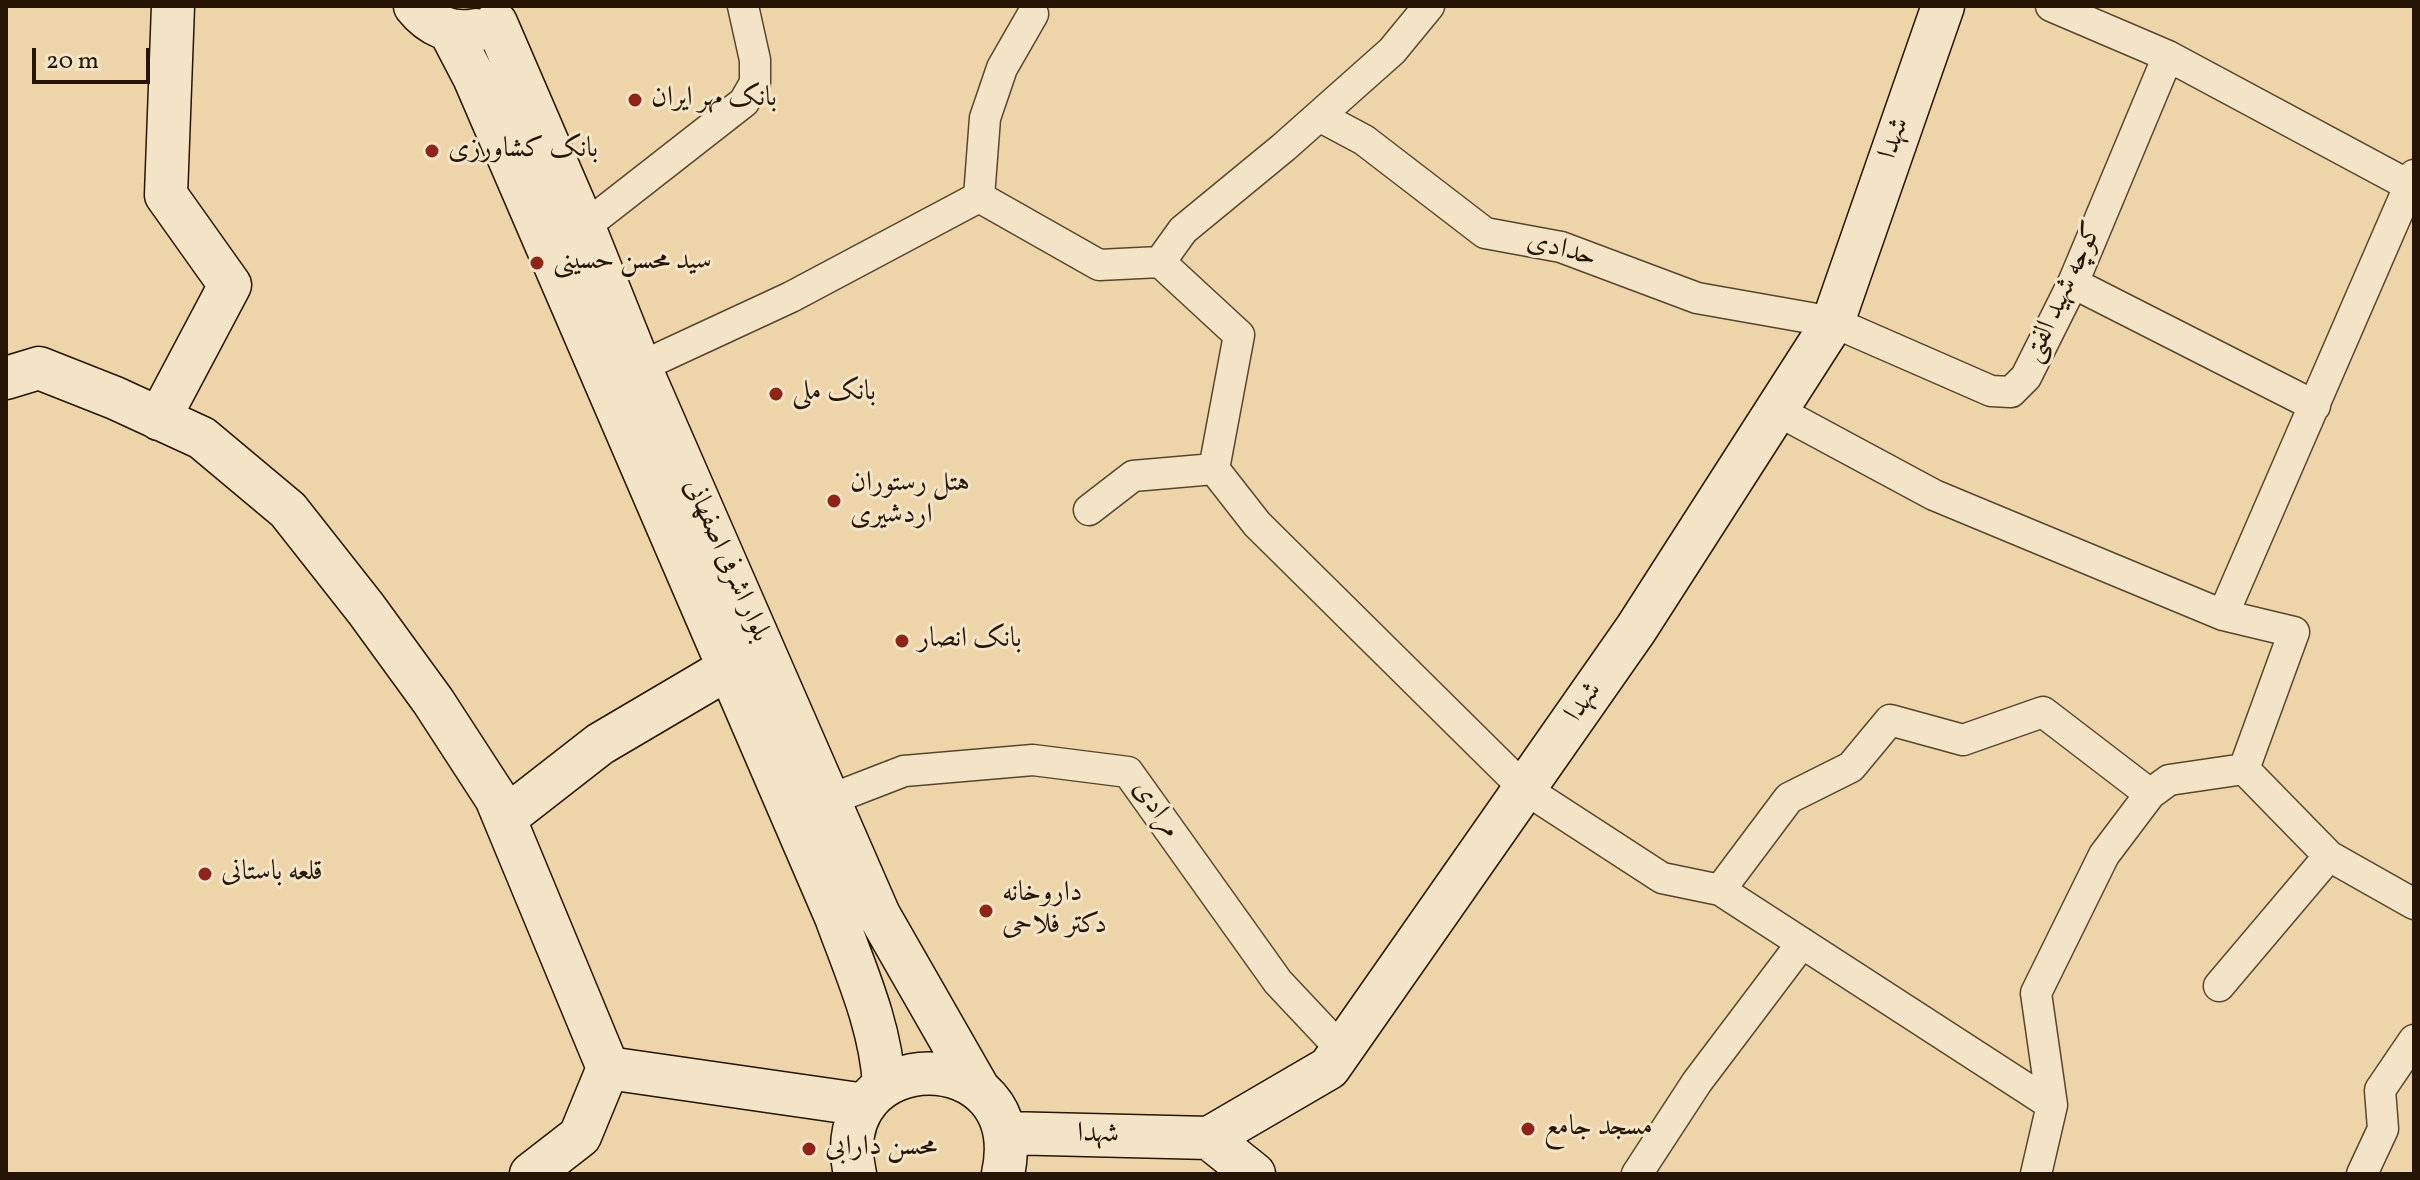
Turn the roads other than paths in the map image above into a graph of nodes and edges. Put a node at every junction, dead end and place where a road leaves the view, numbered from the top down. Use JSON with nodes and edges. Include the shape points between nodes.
{"nodes":[{"id":1,"x":173,"y":6,"type":"edge"},
{"id":2,"x":415,"y":6,"type":"edge"},
{"id":3,"x":743,"y":6,"type":"edge"},
{"id":4,"x":1943,"y":6,"type":"edge"},
{"id":5,"x":2051,"y":6,"type":"edge"},
{"id":6,"x":1032,"y":9,"type":"edge"},
{"id":7,"x":1416,"y":11,"type":"edge"},
{"id":8,"x":504,"y":14,"type":"edge"},
{"id":9,"x":450,"y":31,"type":"junction"},
{"id":10,"x":2168,"y":56,"type":"junction"},
{"id":11,"x":1319,"y":116,"type":"junction"},
{"id":12,"x":2412,"y":183,"type":"edge"},
{"id":13,"x":979,"y":197,"type":"junction"},
{"id":14,"x":584,"y":227,"type":"junction"},
{"id":15,"x":1160,"y":262,"type":"junction"},
{"id":16,"x":2073,"y":283,"type":"junction"},
{"id":17,"x":1833,"y":322,"type":"junction"},
{"id":18,"x":640,"y":367,"type":"junction"},
{"id":19,"x":6,"y":378,"type":"edge"},
{"id":20,"x":2315,"y":406,"type":"junction"},
{"id":21,"x":1778,"y":411,"type":"junction"},
{"id":22,"x":159,"y":419,"type":"junction"},
{"id":23,"x":1214,"y":469,"type":"junction"},
{"id":24,"x":1089,"y":510,"type":"dead end"},
{"id":25,"x":2223,"y":615,"type":"junction"},
{"id":26,"x":729,"y":668,"type":"junction"},
{"id":27,"x":2244,"y":769,"type":"junction"},
{"id":28,"x":1525,"y":789,"type":"junction"},
{"id":29,"x":2150,"y":794,"type":"junction"},
{"id":30,"x":829,"y":800,"type":"junction"},
{"id":31,"x":505,"y":818,"type":"junction"},
{"id":32,"x":2329,"y":856,"type":"junction"},
{"id":33,"x":1720,"y":890,"type":"junction"},
{"id":34,"x":2414,"y":904,"type":"edge"},
{"id":35,"x":1802,"y":943,"type":"junction"},
{"id":36,"x":2219,"y":986,"type":"dead end"},
{"id":37,"x":2414,"y":1040,"type":"edge"},
{"id":38,"x":1342,"y":1050,"type":"junction"},
{"id":39,"x":608,"y":1068,"type":"junction"},
{"id":40,"x":978,"y":1088,"type":"junction"},
{"id":41,"x":874,"y":1095,"type":"junction"},
{"id":42,"x":2052,"y":1105,"type":"junction"},
{"id":43,"x":1209,"y":1138,"type":"junction"},
{"id":44,"x":1004,"y":1154,"type":"edge"},
{"id":45,"x":531,"y":1174,"type":"edge"},
{"id":46,"x":855,"y":1174,"type":"edge"},
{"id":47,"x":1254,"y":1174,"type":"edge"},
{"id":48,"x":1637,"y":1174,"type":"edge"},
{"id":49,"x":2036,"y":1174,"type":"edge"},
{"id":50,"x":2362,"y":1174,"type":"edge"}],
"edges":[{"from":1,"to":22,"type":"street","via":[[166,195],[230,285]]},
{"from":2,"to":9,"type":"street","via":[[423,17]]},
{"from":3,"to":14,"type":"street","via":[[755,60],[755,83],[744,102]]},
{"from":4,"to":17,"type":"street","name":"شهدا"},
{"from":5,"to":10,"type":"street"},
{"from":6,"to":13,"type":"street","via":[[1002,68],[985,118]]},
{"from":7,"to":11,"type":"street","via":[[1392,51]]},
{"from":8,"to":9,"type":"street","via":[[482,29]]},
{"from":8,"to":14,"type":"street","name":"بلوار اشرفی اصفهانی"},
{"from":9,"to":26,"type":"street","name":"بلوار اشرفی اصفهانی"},
{"from":10,"to":12,"type":"street"},
{"from":10,"to":16,"type":"street","name":"کوچه شهید الفتی"},
{"from":11,"to":15,"type":"street","via":[[1183,230]]},
{"from":11,"to":17,"type":"street","name":"حدادی","via":[[1364,140],[1485,233],[1561,247],[1697,298]]},
{"from":12,"to":20,"type":"street"},
{"from":13,"to":15,"type":"street","via":[[1099,265]]},
{"from":13,"to":18,"type":"street","via":[[804,290]]},
{"from":14,"to":18,"type":"street","name":"بلوار اشرفی اصفهانی"},
{"from":15,"to":23,"type":"street","via":[[1239,335]]},
{"from":16,"to":17,"type":"street","name":"کوچه شهید الفتی","via":[[2026,377],[2011,392],[1991,391]]},
{"from":16,"to":20,"type":"street"},
{"from":17,"to":21,"type":"street","name":"شهدا"},
{"from":18,"to":30,"type":"street","name":"بلوار اشرفی اصفهانی"},
{"from":19,"to":22,"type":"street","via":[[39,368]]},
{"from":20,"to":25,"type":"street"},
{"from":21,"to":25,"type":"street","via":[[1934,495]]},
{"from":21,"to":28,"type":"street","name":"شهدا"},
{"from":22,"to":31,"type":"street","via":[[202,438],[288,510],[433,701]]},
{"from":23,"to":24,"type":"street","via":[[1133,476]]},
{"from":23,"to":28,"type":"street","via":[[1257,524]]},
{"from":25,"to":27,"type":"street","via":[[2294,632]]},
{"from":26,"to":31,"type":"street","via":[[600,744]]},
{"from":26,"to":41,"type":"street","name":"بلوار اشرفی اصفهانی","via":[[836,917],[874,1023],[883,1063]]},
{"from":27,"to":29,"type":"street","via":[[2169,780]]},
{"from":27,"to":32,"type":"street"},
{"from":28,"to":33,"type":"street","via":[[1662,878]]},
{"from":28,"to":38,"type":"street","name":"شهدا"},
{"from":29,"to":33,"type":"street","via":[[2043,712],[1963,740],[1890,720],[1851,767],[1789,798]]},
{"from":29,"to":42,"type":"street","via":[[2104,855],[2036,993]]},
{"from":30,"to":38,"type":"street","name":"مرادی","via":[[904,771],[1033,760],[1128,772],[1278,982]]},
{"from":30,"to":40,"type":"street","name":"بلوار اشرفی اصفهانی","via":[[879,915]]},
{"from":31,"to":39,"type":"street"},
{"from":32,"to":34,"type":"street"},
{"from":32,"to":36,"type":"street"},
{"from":33,"to":35,"type":"street"},
{"from":35,"to":42,"type":"street"},
{"from":35,"to":48,"type":"street","via":[[1697,1082]]},
{"from":37,"to":50,"type":"street","via":[[2380,1090],[2383,1129]]},
{"from":38,"to":43,"type":"street","name":"شهدا","via":[[1329,1068]]},
{"from":39,"to":41,"type":"street"},
{"from":39,"to":45,"type":"street","via":[[580,1136]]},
{"from":40,"to":41,"type":"street","via":[[931,1071],[906,1075]]},
{"from":40,"to":44,"type":"street","name":"بلوار اشرفی اصفهانی","via":[[996,1108]]},
{"from":41,"to":46,"type":"street","via":[[854,1128]]},
{"from":42,"to":49,"type":"street"},
{"from":43,"to":44,"type":"street","name":"شهدا"},
{"from":43,"to":47,"type":"street"}]}
